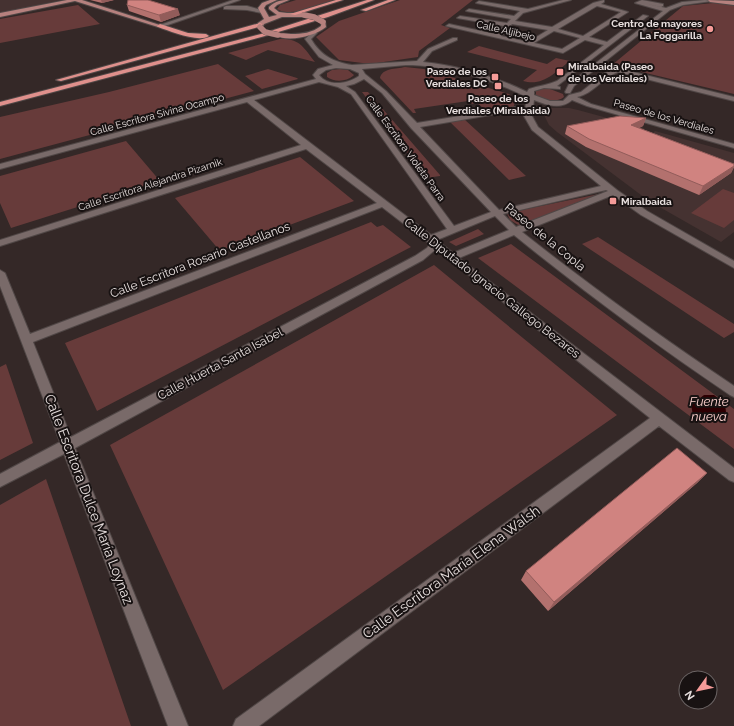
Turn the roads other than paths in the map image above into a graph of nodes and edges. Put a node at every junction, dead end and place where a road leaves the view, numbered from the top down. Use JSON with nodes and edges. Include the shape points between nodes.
{"nodes":[{"id":1,"x":75,"y":0,"type":"edge"},
{"id":2,"x":238,"y":0,"type":"edge"},
{"id":3,"x":275,"y":0,"type":"edge"},
{"id":4,"x":288,"y":0,"type":"edge"},
{"id":5,"x":341,"y":0,"type":"edge"},
{"id":6,"x":358,"y":0,"type":"edge"},
{"id":7,"x":372,"y":0,"type":"edge"},
{"id":8,"x":386,"y":0,"type":"edge"},
{"id":9,"x":393,"y":0,"type":"edge"},
{"id":10,"x":569,"y":0,"type":"edge"},
{"id":11,"x":603,"y":0,"type":"edge"},
{"id":12,"x":667,"y":0,"type":"edge"},
{"id":13,"x":698,"y":0,"type":"edge"},
{"id":14,"x":721,"y":0,"type":"edge"},
{"id":15,"x":480,"y":1,"type":"edge"},
{"id":16,"x":558,"y":1,"type":"edge"},
{"id":17,"x":710,"y":1,"type":"junction"},
{"id":18,"x":680,"y":2,"type":"edge"},
{"id":19,"x":734,"y":3,"type":"edge"},
{"id":20,"x":595,"y":4,"type":"junction"},
{"id":21,"x":659,"y":6,"type":"junction"},
{"id":22,"x":217,"y":7,"type":"junction"},
{"id":23,"x":362,"y":10,"type":"junction"},
{"id":24,"x":527,"y":10,"type":"junction"},
{"id":25,"x":667,"y":10,"type":"junction"},
{"id":26,"x":262,"y":11,"type":"junction"},
{"id":27,"x":469,"y":11,"type":"junction"},
{"id":28,"x":291,"y":14,"type":"junction"},
{"id":29,"x":0,"y":15,"type":"edge"},
{"id":30,"x":344,"y":17,"type":"dead end"},
{"id":31,"x":460,"y":18,"type":"junction"},
{"id":32,"x":515,"y":18,"type":"junction"},
{"id":33,"x":267,"y":19,"type":"junction"},
{"id":34,"x":331,"y":22,"type":"dead end"},
{"id":35,"x":324,"y":24,"type":"junction"},
{"id":36,"x":509,"y":24,"type":"junction"},
{"id":37,"x":160,"y":26,"type":"junction"},
{"id":38,"x":260,"y":26,"type":"junction"},
{"id":39,"x":552,"y":30,"type":"junction"},
{"id":40,"x":314,"y":33,"type":"junction"},
{"id":41,"x":227,"y":35,"type":"junction"},
{"id":42,"x":286,"y":36,"type":"junction"},
{"id":43,"x":293,"y":36,"type":"junction"},
{"id":44,"x":497,"y":36,"type":"junction"},
{"id":45,"x":585,"y":37,"type":"junction"},
{"id":46,"x":455,"y":38,"type":"dead end"},
{"id":47,"x":311,"y":44,"type":"junction"},
{"id":48,"x":528,"y":44,"type":"junction"},
{"id":49,"x":608,"y":44,"type":"junction"},
{"id":50,"x":324,"y":59,"type":"junction"},
{"id":51,"x":419,"y":63,"type":"junction"},
{"id":52,"x":343,"y":66,"type":"junction"},
{"id":53,"x":382,"y":66,"type":"junction"},
{"id":54,"x":353,"y":67,"type":"junction"},
{"id":55,"x":324,"y":68,"type":"junction"},
{"id":56,"x":363,"y":75,"type":"junction"},
{"id":57,"x":320,"y":80,"type":"junction"},
{"id":58,"x":53,"y":82,"type":"dead end"},
{"id":59,"x":338,"y":84,"type":"junction"},
{"id":60,"x":550,"y":86,"type":"junction"},
{"id":61,"x":18,"y":92,"type":"dead end"},
{"id":62,"x":532,"y":93,"type":"junction"},
{"id":63,"x":570,"y":95,"type":"junction"},
{"id":64,"x":0,"y":98,"type":"edge"},
{"id":65,"x":734,"y":99,"type":"edge"},
{"id":66,"x":249,"y":100,"type":"junction"},
{"id":67,"x":549,"y":103,"type":"junction"},
{"id":68,"x":560,"y":103,"type":"junction"},
{"id":69,"x":589,"y":105,"type":"junction"},
{"id":70,"x":0,"y":106,"type":"edge"},
{"id":71,"x":515,"y":108,"type":"dead end"},
{"id":72,"x":529,"y":110,"type":"junction"},
{"id":73,"x":414,"y":126,"type":"junction"},
{"id":74,"x":307,"y":146,"type":"junction"},
{"id":75,"x":734,"y":146,"type":"edge"},
{"id":76,"x":0,"y":168,"type":"edge"},
{"id":77,"x":611,"y":190,"type":"junction"},
{"id":78,"x":383,"y":204,"type":"junction"},
{"id":79,"x":496,"y":214,"type":"junction"},
{"id":80,"x":452,"y":230,"type":"junction"},
{"id":81,"x":514,"y":231,"type":"junction"},
{"id":82,"x":433,"y":241,"type":"junction"},
{"id":83,"x":0,"y":243,"type":"edge"},
{"id":84,"x":452,"y":257,"type":"junction"},
{"id":85,"x":734,"y":265,"type":"edge"},
{"id":86,"x":0,"y":273,"type":"edge"},
{"id":87,"x":27,"y":340,"type":"junction"},
{"id":88,"x":734,"y":392,"type":"edge"},
{"id":89,"x":660,"y":418,"type":"junction"},
{"id":90,"x":68,"y":445,"type":"junction"},
{"id":91,"x":734,"y":476,"type":"edge"},
{"id":92,"x":0,"y":481,"type":"edge"},
{"id":93,"x":178,"y":726,"type":"edge"},
{"id":94,"x":243,"y":726,"type":"edge"}],
"edges":[{"from":1,"to":29,"type":"main road"},
{"from":1,"to":37,"type":"main road"},
{"from":2,"to":22,"type":"street"},
{"from":3,"to":26,"type":"main road","via":[[264,4]]},
{"from":4,"to":28,"type":"main road","via":[[271,8],[277,13]]},
{"from":5,"to":28,"type":"highway"},
{"from":6,"to":64,"type":"highway","via":[[255,33]]},
{"from":7,"to":70,"type":"highway","via":[[263,36]]},
{"from":8,"to":23,"type":"highway"},
{"from":9,"to":23,"type":"highway"},
{"from":10,"to":16,"type":"street"},
{"from":11,"to":20,"type":"street"},
{"from":12,"to":21,"type":"street"},
{"from":13,"to":17,"type":"street"},
{"from":14,"to":17,"type":"street"},
{"from":15,"to":24,"type":"street"},
{"from":15,"to":27,"type":"street"},
{"from":16,"to":24,"type":"street"},
{"from":17,"to":18,"type":"street"},
{"from":17,"to":19,"type":"main road"},
{"from":18,"to":25,"type":"street"},
{"from":20,"to":39,"type":"street"},
{"from":20,"to":45,"type":"street","via":[[625,12]]},
{"from":21,"to":25,"type":"street"},
{"from":21,"to":49,"type":"street"},
{"from":22,"to":26,"type":"street"},
{"from":22,"to":37,"type":"street"},
{"from":23,"to":30,"type":"highway"},
{"from":24,"to":32,"type":"street"},
{"from":25,"to":63,"type":"street","via":[[571,85]]},
{"from":26,"to":33,"type":"main road"},
{"from":27,"to":31,"type":"street"},
{"from":27,"to":32,"type":"street"},
{"from":28,"to":33,"type":"main road"},
{"from":28,"to":35,"type":"main road","bridge":true,"via":[[314,17]]},
{"from":31,"to":36,"type":"street"},
{"from":31,"to":44,"type":"street","name":"Calle Aljibejo","via":[[448,26]]},
{"from":32,"to":36,"type":"street"},
{"from":33,"to":38,"type":"main road"},
{"from":34,"to":35,"type":"highway"},
{"from":35,"to":40,"type":"main road"},
{"from":36,"to":39,"type":"street"},
{"from":36,"to":44,"type":"street"},
{"from":37,"to":41,"type":"highway","via":[[194,36]]},
{"from":38,"to":41,"type":"highway"},
{"from":38,"to":42,"type":"main road","bridge":true,"via":[[265,32]]},
{"from":39,"to":45,"type":"street"},
{"from":39,"to":48,"type":"street"},
{"from":40,"to":43,"type":"main road"},
{"from":40,"to":47,"type":"street","via":[[308,39]]},
{"from":41,"to":58,"type":"highway"},
{"from":42,"to":43,"type":"main road"},
{"from":42,"to":70,"type":"highway"},
{"from":43,"to":47,"type":"street"},
{"from":44,"to":48,"type":"street","name":"Calle Aljibejo"},
{"from":45,"to":48,"type":"street","name":"Calle Aljibejo","via":[[560,52]]},
{"from":45,"to":49,"type":"street"},
{"from":46,"to":51,"type":"street","via":[[430,50]]},
{"from":47,"to":50,"type":"street"},
{"from":49,"to":60,"type":"street","via":[[559,82]]},
{"from":50,"to":52,"type":"street"},
{"from":50,"to":55,"type":"street"},
{"from":51,"to":53,"type":"street"},
{"from":51,"to":62,"type":"street"},
{"from":52,"to":54,"type":"street"},
{"from":52,"to":55,"type":"street"},
{"from":53,"to":54,"type":"street"},
{"from":53,"to":56,"type":"street"},
{"from":54,"to":56,"type":"street","name":"Paseo de la Copla","via":[[360,70]]},
{"from":55,"to":57,"type":"street","via":[[317,73]]},
{"from":56,"to":59,"type":"street","via":[[356,82]]},
{"from":56,"to":73,"type":"street","name":"Paseo de la Copla","via":[[384,92]]},
{"from":57,"to":59,"type":"street"},
{"from":57,"to":66,"type":"street","name":"Calle Escritora Sivina Ocampo"},
{"from":59,"to":80,"type":"street","name":"Calle Escritora Violeta Parra","via":[[353,92]]},
{"from":60,"to":62,"type":"street"},
{"from":60,"to":63,"type":"street","name":"Paseo de los Verdiales"},
{"from":61,"to":64,"type":"highway"},
{"from":62,"to":67,"type":"street","via":[[538,101]]},
{"from":62,"to":72,"type":"street"},
{"from":63,"to":65,"type":"street","via":[[583,94],[607,74],[617,70]]},
{"from":63,"to":68,"type":"street","via":[[566,102]]},
{"from":63,"to":69,"type":"street","name":"Paseo de los Verdiales"},
{"from":66,"to":74,"type":"street","name":"Calle Diputado Ignacio Gallego Bezares"},
{"from":66,"to":76,"type":"street","name":"Calle Escritora Sivina Ocampo"},
{"from":67,"to":68,"type":"street","name":"Paseo de los Verdiales"},
{"from":67,"to":72,"type":"street"},
{"from":68,"to":69,"type":"street","name":"Paseo de los Verdiales"},
{"from":69,"to":75,"type":"street","name":"Paseo de los Verdiales"},
{"from":71,"to":73,"type":"street"},
{"from":72,"to":77,"type":"street","via":[[529,119],[535,128]]},
{"from":73,"to":79,"type":"street","name":"Paseo de la Copla"},
{"from":74,"to":78,"type":"street","name":"Calle Diputado Ignacio Gallego Bezares"},
{"from":74,"to":83,"type":"street","name":"Calle Escritora Alejandra Pizarnik"},
{"from":77,"to":79,"type":"street","name":"Calle Huerta Santa Isabel"},
{"from":77,"to":81,"type":"street"},
{"from":77,"to":85,"type":"street","via":[[644,213]]},
{"from":78,"to":82,"type":"street","name":"Calle Diputado Ignacio Gallego Bezares"},
{"from":78,"to":87,"type":"street","name":"Calle Escritora Rosario Castellanos"},
{"from":79,"to":80,"type":"street","name":"Calle Huerta Santa Isabel"},
{"from":79,"to":81,"type":"street","name":"Paseo de la Copla"},
{"from":80,"to":82,"type":"street","name":"Calle Huerta Santa Isabel"},
{"from":81,"to":84,"type":"street"},
{"from":81,"to":88,"type":"street","name":"Paseo de la Copla"},
{"from":82,"to":84,"type":"street","name":"Calle Diputado Ignacio Gallego Bezares"},
{"from":82,"to":90,"type":"street","name":"Calle Huerta Santa Isabel","via":[[430,250],[419,258]]},
{"from":84,"to":89,"type":"street","name":"Calle Diputado Ignacio Gallego Bezares"},
{"from":86,"to":87,"type":"street","name":"Calle Escritora Dulce María Loynaz"},
{"from":87,"to":90,"type":"street","name":"Calle Escritora Dulce María Loynaz"},
{"from":89,"to":91,"type":"street","name":"Calle Diputado Ignacio Gallego Bezares"},
{"from":89,"to":94,"type":"street","name":"Calle Escritora María Elena Walsh"},
{"from":90,"to":92,"type":"street","name":"Calle Huerta Santa Isabel"},
{"from":90,"to":93,"type":"street","name":"Calle Escritora Dulce María Loynaz"}]}
